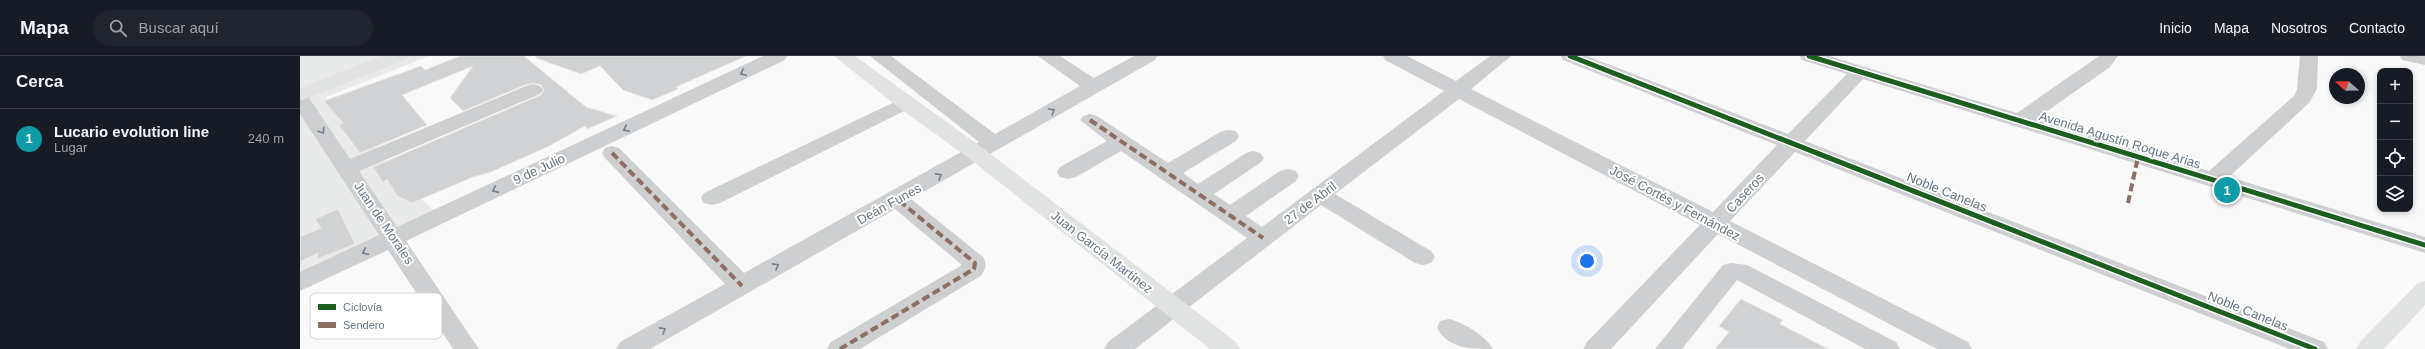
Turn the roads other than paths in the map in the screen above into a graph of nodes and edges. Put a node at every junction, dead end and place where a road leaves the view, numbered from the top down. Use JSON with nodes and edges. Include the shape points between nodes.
{"nodes":[{"id":1,"x":367,"y":56,"type":"edge"},
{"id":2,"x":398,"y":56,"type":"edge"},
{"id":3,"x":778,"y":56,"type":"edge"},
{"id":4,"x":843,"y":56,"type":"edge"},
{"id":5,"x":878,"y":56,"type":"edge"},
{"id":6,"x":1047,"y":56,"type":"edge"},
{"id":7,"x":1148,"y":56,"type":"edge"},
{"id":8,"x":1392,"y":56,"type":"edge"},
{"id":9,"x":1502,"y":56,"type":"edge"},
{"id":10,"x":1570,"y":56,"type":"edge"},
{"id":11,"x":1809,"y":56,"type":"edge"},
{"id":12,"x":2109,"y":56,"type":"edge"},
{"id":13,"x":2309,"y":56,"type":"edge"},
{"id":14,"x":2409,"y":56,"type":"edge"},
{"id":15,"x":2425,"y":59,"type":"edge"},
{"id":16,"x":1860,"y":72,"type":"junction"},
{"id":17,"x":300,"y":82,"type":"edge"},
{"id":18,"x":1095,"y":87,"type":"junction"},
{"id":19,"x":533,"y":90,"type":"dead end"},
{"id":20,"x":1458,"y":90,"type":"junction"},
{"id":21,"x":300,"y":94,"type":"edge"},
{"id":22,"x":300,"y":99,"type":"edge"},
{"id":23,"x":905,"y":103,"type":"junction"},
{"id":24,"x":1090,"y":120,"type":"dead end"},
{"id":25,"x":2019,"y":121,"type":"junction"},
{"id":26,"x":1229,"y":136,"type":"dead end"},
{"id":27,"x":1122,"y":142,"type":"junction"},
{"id":28,"x":1792,"y":143,"type":"junction"},
{"id":29,"x":986,"y":149,"type":"junction"},
{"id":30,"x":612,"y":153,"type":"dead end"},
{"id":31,"x":1253,"y":158,"type":"dead end"},
{"id":32,"x":347,"y":168,"type":"junction"},
{"id":33,"x":1068,"y":172,"type":"dead end"},
{"id":34,"x":1167,"y":173,"type":"junction"},
{"id":35,"x":1288,"y":176,"type":"dead end"},
{"id":36,"x":2213,"y":180,"type":"junction"},
{"id":37,"x":1198,"y":194,"type":"junction"},
{"id":38,"x":1321,"y":195,"type":"junction"},
{"id":39,"x":712,"y":198,"type":"dead end"},
{"id":40,"x":898,"y":199,"type":"junction"},
{"id":41,"x":1230,"y":216,"type":"junction"},
{"id":42,"x":1715,"y":225,"type":"junction"},
{"id":43,"x":394,"y":238,"type":"junction"},
{"id":44,"x":1263,"y":238,"type":"junction"},
{"id":45,"x":2425,"y":245,"type":"edge"},
{"id":46,"x":1423,"y":257,"type":"dead end"},
{"id":47,"x":300,"y":282,"type":"edge"},
{"id":48,"x":742,"y":286,"type":"junction"},
{"id":49,"x":2425,"y":290,"type":"edge"},
{"id":50,"x":430,"y":293,"type":"edge"},
{"id":51,"x":1171,"y":307,"type":"junction"},
{"id":52,"x":442,"y":312,"type":"edge"},
{"id":53,"x":1449,"y":328,"type":"dead end"},
{"id":54,"x":466,"y":349,"type":"edge"},
{"id":55,"x":629,"y":349,"type":"edge"},
{"id":56,"x":840,"y":349,"type":"edge"},
{"id":57,"x":1117,"y":349,"type":"edge"},
{"id":58,"x":1227,"y":349,"type":"edge"},
{"id":59,"x":1480,"y":349,"type":"edge"},
{"id":60,"x":1596,"y":349,"type":"edge"},
{"id":61,"x":1668,"y":349,"type":"edge"},
{"id":62,"x":1887,"y":349,"type":"edge"},
{"id":63,"x":1959,"y":349,"type":"edge"},
{"id":64,"x":2315,"y":349,"type":"edge"},
{"id":65,"x":2369,"y":349,"type":"edge"}],
"edges":[{"from":1,"to":17,"type":"main road"},
{"from":2,"to":21,"type":"main road"},
{"from":3,"to":43,"type":"street","name":"9 de Julio","one_way":true},
{"from":4,"to":23,"type":"main road","name":"Juan García Martínez"},
{"from":5,"to":29,"type":"street"},
{"from":6,"to":18,"type":"street"},
{"from":7,"to":18,"type":"street","name":"Deán Funes"},
{"from":8,"to":20,"type":"street","name":"José Cortés y Fernández"},
{"from":9,"to":20,"type":"street","name":"27 de Abril"},
{"from":10,"to":28,"type":"street","name":"Noble Canelas"},
{"from":11,"to":16,"type":"street","name":"Avenida Agustín Roque Arias"},
{"from":12,"to":25,"type":"street","via":[[2103,63]]},
{"from":13,"to":36,"type":"street","via":[[2307,89],[2302,99]]},
{"from":14,"to":15,"type":"street"},
{"from":16,"to":25,"type":"street","name":"Avenida Agustín Roque Arias"},
{"from":16,"to":28,"type":"street","name":"Caseros"},
{"from":29,"to":18,"type":"street","name":"Deán Funes","one_way":true},
{"from":19,"to":32,"type":"street"},
{"from":20,"to":38,"type":"street","name":"27 de Abril"},
{"from":20,"to":42,"type":"street","name":"José Cortés y Fernández"},
{"from":22,"to":32,"type":"street","name":"Juan de Morales","one_way":true},
{"from":23,"to":29,"type":"main road","name":"Juan García Martínez"},
{"from":23,"to":39,"type":"street"},
{"from":24,"to":27,"type":"street"},
{"from":25,"to":36,"type":"street","name":"Avenida Agustín Roque Arias"},
{"from":26,"to":34,"type":"street"},
{"from":27,"to":33,"type":"street"},
{"from":27,"to":34,"type":"street"},
{"from":28,"to":42,"type":"street","name":"Caseros"},
{"from":28,"to":64,"type":"street","name":"Noble Canelas"},
{"from":40,"to":29,"type":"street","name":"Deán Funes","one_way":true},
{"from":29,"to":51,"type":"main road","name":"Juan García Martínez"},
{"from":30,"to":48,"type":"street"},
{"from":31,"to":37,"type":"street"},
{"from":32,"to":43,"type":"street","name":"Juan de Morales"},
{"from":34,"to":37,"type":"street"},
{"from":35,"to":41,"type":"street"},
{"from":36,"to":45,"type":"street","name":"Avenida Agustín Roque Arias"},
{"from":37,"to":41,"type":"street"},
{"from":38,"to":44,"type":"street","name":"27 de Abril"},
{"from":38,"to":46,"type":"street"},
{"from":48,"to":40,"type":"street","name":"Deán Funes","one_way":true},
{"from":40,"to":56,"type":"street","via":[[975,263],[974,269]]},
{"from":41,"to":44,"type":"street"},
{"from":42,"to":60,"type":"street","name":"Caseros"},
{"from":42,"to":63,"type":"street","name":"José Cortés y Fernández"},
{"from":43,"to":47,"type":"street","name":"9 de Julio","one_way":true},
{"from":43,"to":50,"type":"street","name":"Juan de Morales"},
{"from":44,"to":51,"type":"street","name":"27 de Abril"},
{"from":55,"to":48,"type":"street","name":"Deán Funes","one_way":true},
{"from":49,"to":65,"type":"main road"},
{"from":51,"to":57,"type":"street","name":"27 de Abril"},
{"from":51,"to":58,"type":"main road","name":"Juan García Martínez"},
{"from":52,"to":54,"type":"street","name":"Juan de Morales"},
{"from":53,"to":59,"type":"street"},
{"from":61,"to":62,"type":"street","via":[[1731,271],[1739,271]]}]}
